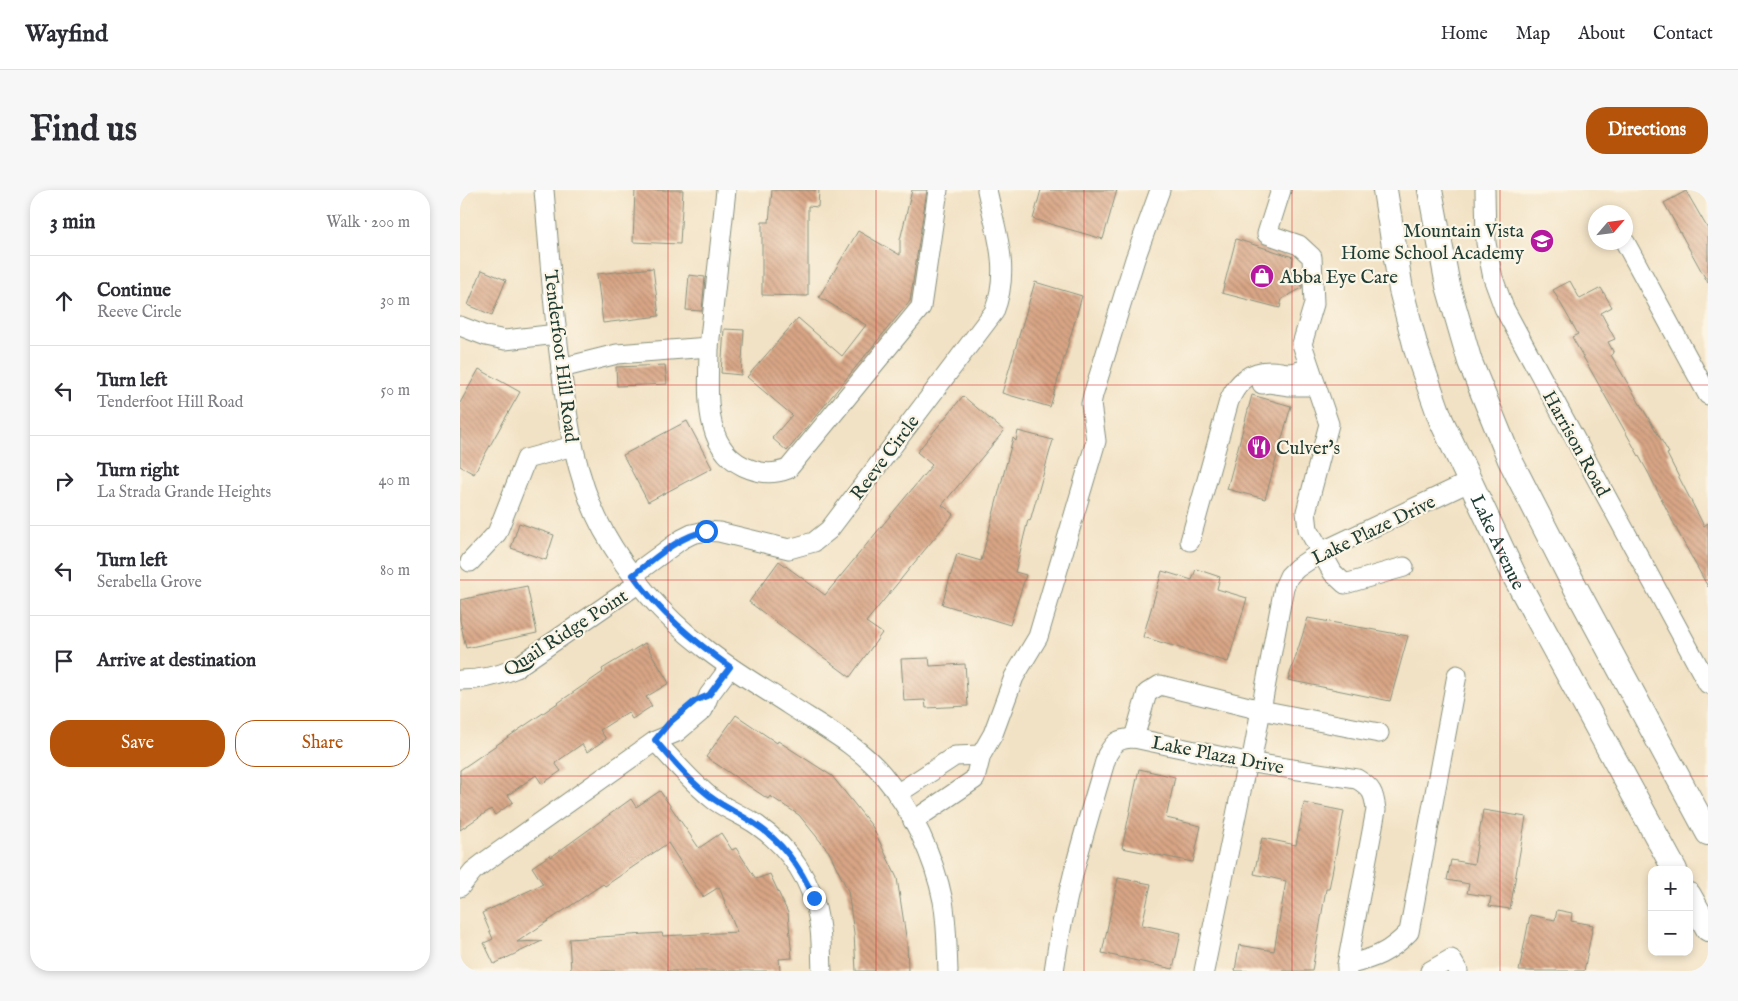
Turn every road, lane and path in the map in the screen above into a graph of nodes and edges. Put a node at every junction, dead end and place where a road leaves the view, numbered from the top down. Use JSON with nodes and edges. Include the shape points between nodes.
{"nodes":[{"id":1,"x":544,"y":190,"type":"edge"},
{"id":2,"x":726,"y":190,"type":"edge"},
{"id":3,"x":938,"y":190,"type":"edge"},
{"id":4,"x":988,"y":190,"type":"edge"},
{"id":5,"x":1160,"y":190,"type":"edge"},
{"id":6,"x":1281,"y":190,"type":"edge"},
{"id":7,"x":1386,"y":190,"type":"edge"},
{"id":8,"x":1430,"y":190,"type":"edge"},
{"id":9,"x":1486,"y":190,"type":"edge"},
{"id":10,"x":1629,"y":250,"type":"edge"},
{"id":11,"x":460,"y":326,"type":"edge"},
{"id":12,"x":557,"y":334,"type":"junction"},
{"id":13,"x":709,"y":347,"type":"junction"},
{"id":14,"x":561,"y":368,"type":"junction"},
{"id":15,"x":1313,"y":377,"type":"junction"},
{"id":16,"x":1708,"y":395,"type":"edge"},
{"id":17,"x":573,"y":446,"type":"junction"},
{"id":18,"x":1469,"y":482,"type":"junction"},
{"id":19,"x":1190,"y":541,"type":"dead end"},
{"id":20,"x":1321,"y":552,"type":"junction"},
{"id":21,"x":470,"y":562,"type":"dead end"},
{"id":22,"x":1404,"y":567,"type":"dead end"},
{"id":23,"x":636,"y":579,"type":"junction"},
{"id":24,"x":730,"y":667,"type":"junction"},
{"id":25,"x":1458,"y":675,"type":"dead end"},
{"id":26,"x":460,"y":680,"type":"edge"},
{"id":27,"x":1708,"y":684,"type":"edge"},
{"id":28,"x":1261,"y":710,"type":"junction"},
{"id":29,"x":1379,"y":733,"type":"dead end"},
{"id":30,"x":1134,"y":738,"type":"junction"},
{"id":31,"x":655,"y":740,"type":"junction"},
{"id":32,"x":981,"y":756,"type":"junction"},
{"id":33,"x":1249,"y":762,"type":"junction"},
{"id":34,"x":897,"y":794,"type":"junction"},
{"id":35,"x":913,"y":821,"type":"junction"},
{"id":36,"x":1708,"y":833,"type":"edge"},
{"id":37,"x":1673,"y":866,"type":"edge"},
{"id":38,"x":460,"y":887,"type":"edge"},
{"id":39,"x":1693,"y":902,"type":"edge"},
{"id":40,"x":1708,"y":929,"type":"edge"},
{"id":41,"x":1347,"y":968,"type":"edge"},
{"id":42,"x":822,"y":971,"type":"edge"},
{"id":43,"x":948,"y":971,"type":"edge"},
{"id":44,"x":1054,"y":971,"type":"edge"},
{"id":45,"x":1204,"y":971,"type":"edge"},
{"id":46,"x":1430,"y":971,"type":"edge"},
{"id":47,"x":1458,"y":971,"type":"edge"}],
"edges":[{"from":1,"to":12,"type":"street","name":"Tenderfoot Hill Road"},
{"from":2,"to":13,"type":"street"},
{"from":3,"to":13,"type":"street","via":[[921,307],[788,469],[770,474],[759,472],[732,461],[721,447],[709,409]]},
{"from":4,"to":23,"type":"street","name":"Reeve Circle","via":[[1003,280],[994,312],[829,530],[814,542],[789,548],[719,532],[692,534]]},
{"from":5,"to":32,"type":"street","via":[[1135,259],[1091,404],[1096,441],[1038,637],[1014,677]]},
{"from":6,"to":15,"type":"street","via":[[1268,234],[1299,245],[1312,257],[1314,304],[1302,344]]},
{"from":7,"to":18,"type":"main road","name":"Lake Avenue","via":[[1400,290],[1417,352],[1441,420]]},
{"from":8,"to":36,"type":"main road","via":[[1448,286],[1470,362],[1510,460]]},
{"from":9,"to":27,"type":"street","name":"Harrison Road","via":[[1486,243],[1493,278],[1504,308]]},
{"from":10,"to":16,"type":"street"},
{"from":11,"to":12,"type":"street","via":[[506,340]]},
{"from":12,"to":14,"type":"street","name":"Tenderfoot Hill Road"},
{"from":13,"to":14,"type":"street","via":[[617,354]]},
{"from":14,"to":17,"type":"street","name":"Tenderfoot Hill Road"},
{"from":15,"to":19,"type":"street","via":[[1269,371],[1243,379],[1235,387]]},
{"from":15,"to":20,"type":"street","via":[[1329,424],[1306,512],[1308,529]]},
{"from":17,"to":21,"type":"street","via":[[526,459],[497,533]]},
{"from":17,"to":23,"type":"street","name":"Tenderfoot Hill Road","via":[[603,530]]},
{"from":18,"to":20,"type":"street","name":"Lake Plaze Drive"},
{"from":18,"to":37,"type":"main road","name":"Lake Avenue","via":[[1516,579]]},
{"from":20,"to":22,"type":"street","via":[[1333,573],[1345,584]]},
{"from":20,"to":28,"type":"street","name":"Lake Plaze Drive","via":[[1297,568],[1284,587]]},
{"from":23,"to":24,"type":"street","name":"Tenderfoot Hill Road","via":[[683,630]]},
{"from":23,"to":26,"type":"street","name":"Quail Ridge Point","via":[[514,668],[497,676]]},
{"from":24,"to":31,"type":"street","via":[[709,695],[695,701],[675,717]]},
{"from":24,"to":34,"type":"street","name":"Tenderfoot Hill Road","via":[[847,742],[882,774]]},
{"from":25,"to":41,"type":"street","via":[[1409,932],[1392,948]]},
{"from":28,"to":29,"type":"street"},
{"from":28,"to":30,"type":"street","via":[[1160,685],[1147,693]]},
{"from":28,"to":33,"type":"street","name":"Lake Plaze Drive"},
{"from":30,"to":33,"type":"street","name":"Lake Plaza Drive"},
{"from":30,"to":44,"type":"street","name":"Lake Plaza Drive","via":[[1113,744],[1107,755],[1076,859]]},
{"from":31,"to":38,"type":"street","via":[[486,861]]},
{"from":31,"to":42,"type":"street","via":[[698,786],[770,835],[797,865],[814,898],[820,923]]},
{"from":32,"to":34,"type":"street","via":[[955,756]]},
{"from":32,"to":35,"type":"street","via":[[975,779]]},
{"from":33,"to":41,"type":"street","name":"Lake Plaza Drive","via":[[1357,779],[1369,786],[1376,810]]},
{"from":33,"to":45,"type":"street","name":"Lake Plaze Drive"},
{"from":34,"to":35,"type":"street","name":"Tenderfoot Hill Road"},
{"from":35,"to":43,"type":"street","name":"Tenderfoot Hill Road","via":[[926,846],[942,900]]},
{"from":39,"to":40,"type":"main road"},
{"from":46,"to":47,"type":"street","via":[[1452,959]]}]}
